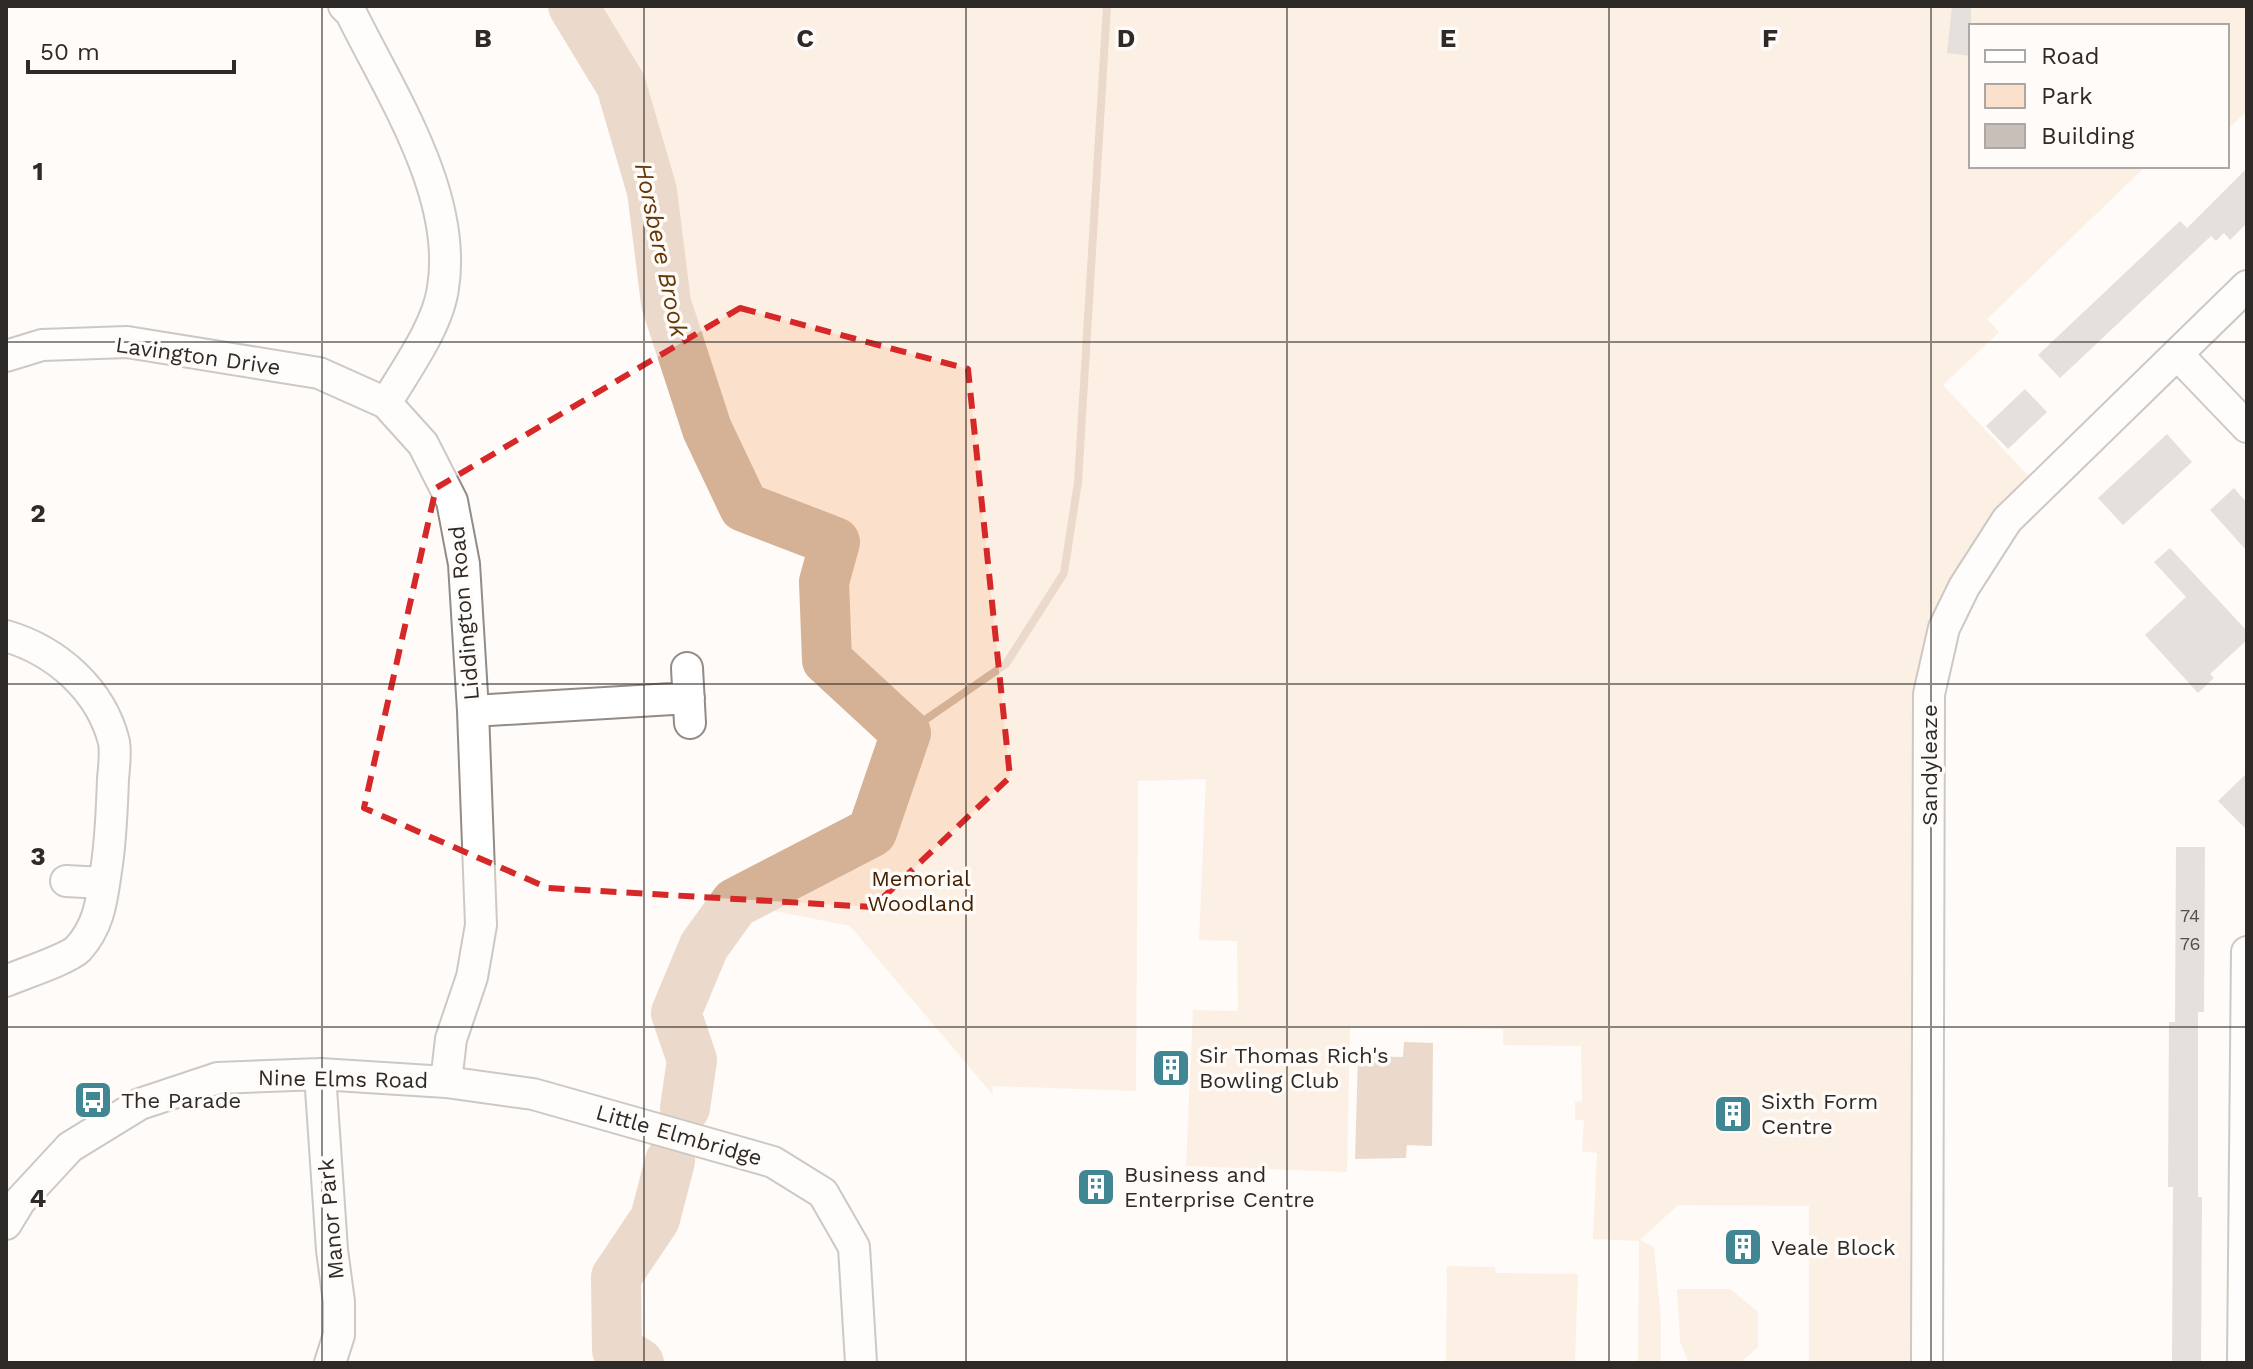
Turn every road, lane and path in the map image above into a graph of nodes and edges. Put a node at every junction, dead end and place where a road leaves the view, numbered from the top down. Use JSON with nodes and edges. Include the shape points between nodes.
{"nodes":[{"id":1,"x":344,"y":6,"type":"edge"},
{"id":2,"x":2247,"y":286,"type":"edge"},
{"id":3,"x":2177,"y":354,"type":"junction"},
{"id":4,"x":6,"y":356,"type":"edge"},
{"id":5,"x":386,"y":403,"type":"junction"},
{"id":6,"x":2247,"y":427,"type":"edge"},
{"id":7,"x":6,"y":636,"type":"edge"},
{"id":8,"x":687,"y":668,"type":"dead end"},
{"id":9,"x":473,"y":711,"type":"junction"},
{"id":10,"x":66,"y":881,"type":"dead end"},
{"id":11,"x":104,"y":883,"type":"junction"},
{"id":12,"x":2247,"y":952,"type":"edge"},
{"id":13,"x":6,"y":981,"type":"edge"},
{"id":14,"x":320,"y":1074,"type":"junction"},
{"id":15,"x":446,"y":1082,"type":"junction"},
{"id":16,"x":6,"y":1224,"type":"edge"},
{"id":17,"x":330,"y":1363,"type":"edge"},
{"id":18,"x":861,"y":1363,"type":"edge"},
{"id":19,"x":1927,"y":1363,"type":"edge"},
{"id":20,"x":2243,"y":1363,"type":"edge"}],
"edges":[{"from":1,"to":5,"type":"street","via":[[427,168],[444,227],[443,289],[426,336]]},
{"from":2,"to":3,"type":"street","name":"Sandyleaze"},
{"from":3,"to":6,"type":"street"},
{"from":3,"to":19,"type":"street","name":"Sandyleaze","via":[[2007,520],[1944,628],[1929,694]]},
{"from":4,"to":5,"type":"street","name":"Lavington Drive","via":[[42,345],[127,342],[319,373]]},
{"from":5,"to":9,"type":"street","name":"Liddington Road","via":[[423,444],[452,501],[464,564]]},
{"from":7,"to":11,"type":"street","via":[[62,664],[92,691],[105,717],[115,745]]},
{"from":8,"to":9,"type":"street","via":[[690,710]]},
{"from":9,"to":15,"type":"street","name":"Liddington Road","via":[[481,925],[472,977],[451,1039]]},
{"from":10,"to":11,"type":"street"},
{"from":11,"to":13,"type":"street","via":[[101,911],[76,952]]},
{"from":12,"to":20,"type":"street"},
{"from":14,"to":15,"type":"street","name":"Nine Elms Road"},
{"from":14,"to":16,"type":"street","name":"Nine Elms Road","via":[[218,1078],[140,1104],[70,1147]]},
{"from":14,"to":17,"type":"street","name":"Manor Park","via":[[339,1302],[339,1335]]},
{"from":15,"to":18,"type":"street","name":"Little Elmbridge","via":[[533,1094],[773,1162],[823,1193],[854,1247]]}]}
